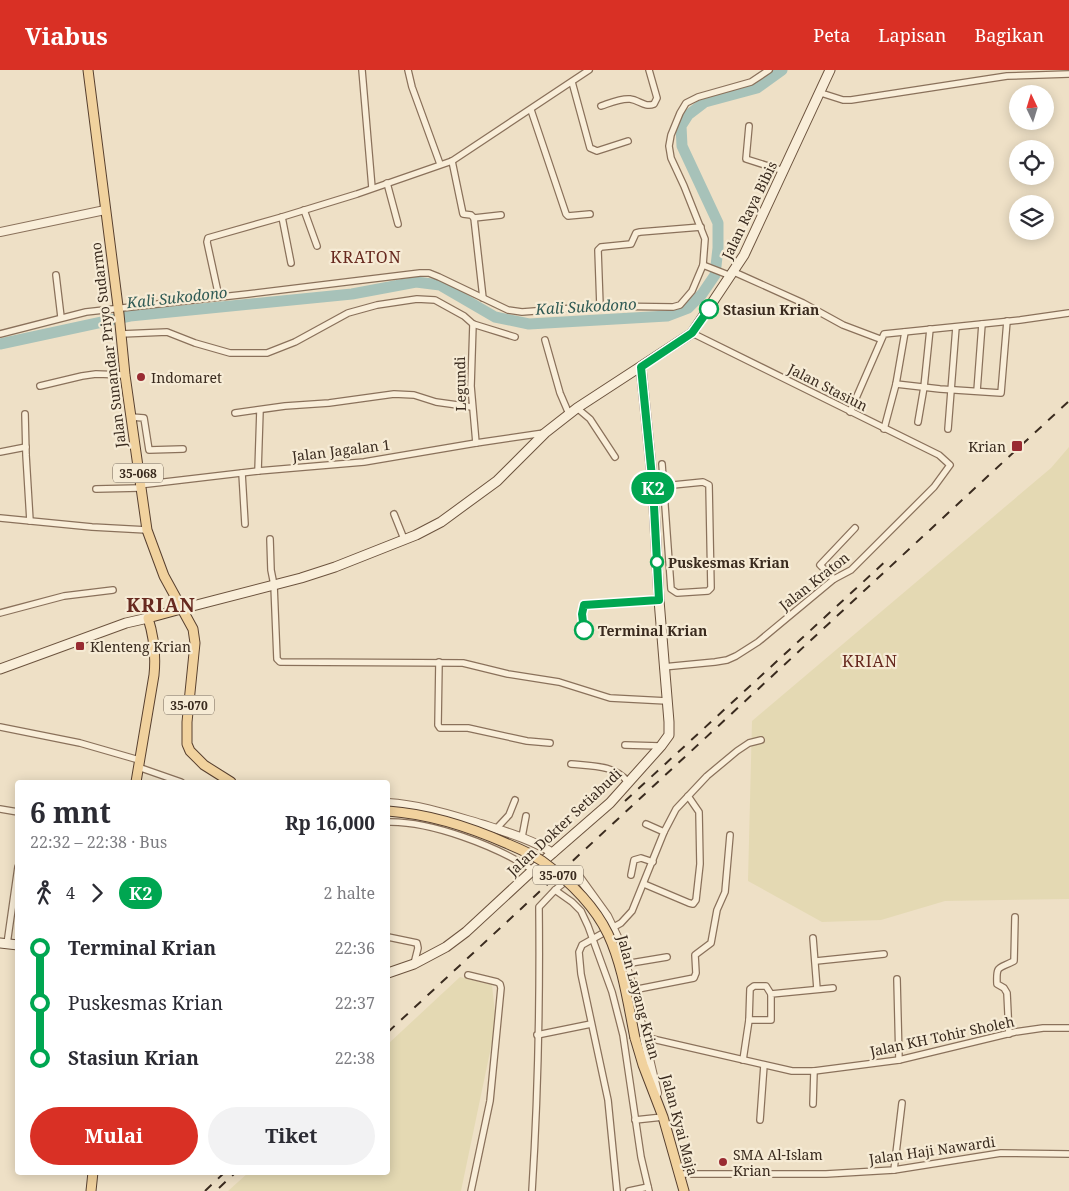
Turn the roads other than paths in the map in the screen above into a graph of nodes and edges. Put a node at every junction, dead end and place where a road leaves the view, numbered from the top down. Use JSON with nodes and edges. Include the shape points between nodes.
{"nodes":[{"id":1,"x":88,"y":70,"type":"edge"},
{"id":2,"x":362,"y":70,"type":"edge"},
{"id":3,"x":408,"y":70,"type":"edge"},
{"id":4,"x":589,"y":70,"type":"edge"},
{"id":5,"x":649,"y":70,"type":"edge"},
{"id":6,"x":769,"y":70,"type":"edge"},
{"id":7,"x":830,"y":70,"type":"edge"},
{"id":8,"x":1069,"y":74,"type":"edge"},
{"id":9,"x":572,"y":82,"type":"junction"},
{"id":10,"x":821,"y":93,"type":"junction"},
{"id":11,"x":601,"y":106,"type":"dead end"},
{"id":12,"x":531,"y":110,"type":"junction"},
{"id":13,"x":749,"y":126,"type":"dead end"},
{"id":14,"x":628,"y":141,"type":"dead end"},
{"id":15,"x":452,"y":161,"type":"junction"},
{"id":16,"x":440,"y":164,"type":"junction"},
{"id":17,"x":784,"y":171,"type":"junction"},
{"id":18,"x":387,"y":183,"type":"junction"},
{"id":19,"x":372,"y":188,"type":"junction"},
{"id":20,"x":105,"y":210,"type":"junction"},
{"id":21,"x":304,"y":210,"type":"junction"},
{"id":22,"x":590,"y":214,"type":"dead end"},
{"id":23,"x":501,"y":215,"type":"dead end"},
{"id":24,"x":282,"y":217,"type":"junction"},
{"id":25,"x":474,"y":218,"type":"junction"},
{"id":26,"x":398,"y":224,"type":"dead end"},
{"id":27,"x":701,"y":227,"type":"junction"},
{"id":28,"x":0,"y":232,"type":"edge"},
{"id":29,"x":317,"y":246,"type":"dead end"},
{"id":30,"x":291,"y":263,"type":"dead end"},
{"id":31,"x":704,"y":265,"type":"junction"},
{"id":32,"x":732,"y":274,"type":"junction"},
{"id":33,"x":56,"y":275,"type":"dead end"},
{"id":34,"x":219,"y":298,"type":"junction"},
{"id":35,"x":483,"y":298,"type":"junction"},
{"id":36,"x":600,"y":306,"type":"junction"},
{"id":37,"x":119,"y":311,"type":"junction"},
{"id":38,"x":1069,"y":313,"type":"edge"},
{"id":39,"x":61,"y":318,"type":"junction"},
{"id":40,"x":1007,"y":321,"type":"junction"},
{"id":41,"x":473,"y":324,"type":"junction"},
{"id":42,"x":982,"y":324,"type":"junction"},
{"id":43,"x":956,"y":326,"type":"junction"},
{"id":44,"x":930,"y":329,"type":"junction"},
{"id":45,"x":121,"y":332,"type":"junction"},
{"id":46,"x":905,"y":332,"type":"junction"},
{"id":47,"x":692,"y":333,"type":"junction"},
{"id":48,"x":0,"y":334,"type":"edge"},
{"id":49,"x":515,"y":337,"type":"dead end"},
{"id":50,"x":880,"y":339,"type":"junction"},
{"id":51,"x":545,"y":340,"type":"dead end"},
{"id":52,"x":641,"y":367,"type":"junction"},
{"id":53,"x":125,"y":375,"type":"junction"},
{"id":54,"x":896,"y":384,"type":"junction"},
{"id":55,"x":40,"y":386,"type":"dead end"},
{"id":56,"x":924,"y":387,"type":"junction"},
{"id":57,"x":950,"y":390,"type":"junction"},
{"id":58,"x":977,"y":391,"type":"junction"},
{"id":59,"x":472,"y":407,"type":"junction"},
{"id":60,"x":577,"y":408,"type":"junction"},
{"id":61,"x":260,"y":410,"type":"junction"},
{"id":62,"x":850,"y":412,"type":"junction"},
{"id":63,"x":235,"y":413,"type":"dead end"},
{"id":64,"x":25,"y":414,"type":"dead end"},
{"id":65,"x":569,"y":414,"type":"junction"},
{"id":66,"x":131,"y":418,"type":"junction"},
{"id":67,"x":918,"y":422,"type":"dead end"},
{"id":68,"x":948,"y":428,"type":"dead end"},
{"id":69,"x":884,"y":429,"type":"junction"},
{"id":70,"x":545,"y":433,"type":"junction"},
{"id":71,"x":476,"y":443,"type":"junction"},
{"id":72,"x":26,"y":447,"type":"junction"},
{"id":73,"x":183,"y":449,"type":"dead end"},
{"id":74,"x":0,"y":452,"type":"edge"},
{"id":75,"x":615,"y":457,"type":"dead end"},
{"id":76,"x":662,"y":464,"type":"dead end"},
{"id":77,"x":950,"y":465,"type":"joint"},
{"id":78,"x":258,"y":471,"type":"junction"},
{"id":79,"x":242,"y":473,"type":"junction"},
{"id":80,"x":139,"y":486,"type":"junction"},
{"id":81,"x":663,"y":486,"type":"junction"},
{"id":82,"x":653,"y":487,"type":"junction"},
{"id":83,"x":96,"y":489,"type":"dead end"},
{"id":84,"x":394,"y":514,"type":"dead end"},
{"id":85,"x":0,"y":518,"type":"edge"},
{"id":86,"x":30,"y":521,"type":"junction"},
{"id":87,"x":245,"y":524,"type":"dead end"},
{"id":88,"x":855,"y":528,"type":"dead end"},
{"id":89,"x":147,"y":530,"type":"junction"},
{"id":90,"x":404,"y":539,"type":"junction"},
{"id":91,"x":270,"y":540,"type":"dead end"},
{"id":92,"x":834,"y":579,"type":"junction"},
{"id":93,"x":274,"y":585,"type":"junction"},
{"id":94,"x":113,"y":590,"type":"dead end"},
{"id":95,"x":181,"y":609,"type":"junction"},
{"id":96,"x":0,"y":612,"type":"edge"},
{"id":97,"x":148,"y":618,"type":"junction"},
{"id":98,"x":439,"y":662,"type":"junction"},
{"id":99,"x":663,"y":667,"type":"junction"},
{"id":100,"x":0,"y":670,"type":"edge"},
{"id":101,"x":667,"y":701,"type":"junction"},
{"id":102,"x":0,"y":728,"type":"edge"},
{"id":103,"x":761,"y":740,"type":"dead end"},
{"id":104,"x":550,"y":743,"type":"dead end"},
{"id":105,"x":625,"y":745,"type":"dead end"},
{"id":106,"x":661,"y":746,"type":"junction"},
{"id":107,"x":138,"y":764,"type":"junction"},
{"id":108,"x":571,"y":764,"type":"dead end"},
{"id":109,"x":136,"y":780,"type":"edge"},
{"id":110,"x":175,"y":780,"type":"edge"},
{"id":111,"x":228,"y":780,"type":"edge"},
{"id":112,"x":628,"y":782,"type":"junction"},
{"id":113,"x":688,"y":796,"type":"junction"},
{"id":114,"x":515,"y":800,"type":"dead end"},
{"id":115,"x":390,"y":803,"type":"edge"},
{"id":116,"x":0,"y":809,"type":"edge"},
{"id":117,"x":433,"y":810,"type":"junction"},
{"id":118,"x":390,"y":811,"type":"edge"},
{"id":119,"x":15,"y":812,"type":"edge"},
{"id":120,"x":526,"y":816,"type":"dead end"},
{"id":121,"x":390,"y":822,"type":"edge"},
{"id":122,"x":430,"y":823,"type":"junction"},
{"id":123,"x":646,"y":824,"type":"dead end"},
{"id":124,"x":496,"y":829,"type":"junction"},
{"id":125,"x":664,"y":832,"type":"junction"},
{"id":126,"x":730,"y":835,"type":"dead end"},
{"id":127,"x":522,"y":837,"type":"junction"},
{"id":128,"x":550,"y":855,"type":"junction"},
{"id":129,"x":653,"y":862,"type":"junction"},
{"id":130,"x":534,"y":869,"type":"junction"},
{"id":131,"x":576,"y":873,"type":"joint"},
{"id":132,"x":631,"y":875,"type":"dead end"},
{"id":133,"x":15,"y":882,"type":"edge"},
{"id":134,"x":644,"y":884,"type":"junction"},
{"id":135,"x":557,"y":889,"type":"junction"},
{"id":136,"x":1015,"y":917,"type":"dead end"},
{"id":137,"x":611,"y":929,"type":"junction"},
{"id":138,"x":390,"y":937,"type":"edge"},
{"id":139,"x":814,"y":938,"type":"dead end"},
{"id":140,"x":593,"y":939,"type":"junction"},
{"id":141,"x":3,"y":943,"type":"edge"},
{"id":142,"x":884,"y":954,"type":"dead end"},
{"id":143,"x":667,"y":958,"type":"dead end"},
{"id":144,"x":816,"y":961,"type":"junction"},
{"id":145,"x":414,"y":964,"type":"junction"},
{"id":146,"x":625,"y":964,"type":"junction"},
{"id":147,"x":390,"y":972,"type":"edge"},
{"id":148,"x":468,"y":975,"type":"dead end"},
{"id":149,"x":897,"y":979,"type":"dead end"},
{"id":150,"x":832,"y":988,"type":"dead end"},
{"id":151,"x":817,"y":989,"type":"junction"},
{"id":152,"x":633,"y":990,"type":"junction"},
{"id":153,"x":771,"y":994,"type":"junction"},
{"id":154,"x":749,"y":1020,"type":"junction"},
{"id":155,"x":591,"y":1024,"type":"junction"},
{"id":156,"x":1069,"y":1028,"type":"edge"},
{"id":157,"x":1009,"y":1034,"type":"junction"},
{"id":158,"x":537,"y":1035,"type":"junction"},
{"id":159,"x":640,"y":1037,"type":"junction"},
{"id":160,"x":743,"y":1060,"type":"junction"},
{"id":161,"x":899,"y":1060,"type":"junction"},
{"id":162,"x":764,"y":1065,"type":"junction"},
{"id":163,"x":814,"y":1071,"type":"junction"},
{"id":164,"x":902,"y":1103,"type":"dead end"},
{"id":165,"x":814,"y":1104,"type":"dead end"},
{"id":166,"x":661,"y":1117,"type":"junction"},
{"id":167,"x":637,"y":1120,"type":"junction"},
{"id":168,"x":760,"y":1120,"type":"dead end"},
{"id":169,"x":1069,"y":1154,"type":"edge"},
{"id":170,"x":894,"y":1170,"type":"junction"},
{"id":171,"x":678,"y":1174,"type":"junction"},
{"id":172,"x":88,"y":1175,"type":"edge"},
{"id":173,"x":93,"y":1175,"type":"edge"},
{"id":174,"x":648,"y":1189,"type":"edge"},
{"id":175,"x":86,"y":1191,"type":"edge"},
{"id":176,"x":91,"y":1191,"type":"edge"},
{"id":177,"x":471,"y":1191,"type":"edge"},
{"id":178,"x":532,"y":1191,"type":"edge"},
{"id":179,"x":617,"y":1191,"type":"edge"},
{"id":180,"x":629,"y":1191,"type":"edge"},
{"id":181,"x":684,"y":1191,"type":"edge"}],
"edges":[{"from":1,"to":20,"type":"main road","name":"Jalan Sunandar Priyo Sudarmo","number":"35-068"},
{"from":2,"to":19,"type":"street"},
{"from":3,"to":16,"type":"street"},
{"from":4,"to":9,"type":"street"},
{"from":5,"to":11,"type":"street","via":[[657,98],[654,104],[647,106],[630,99]]},
{"from":6,"to":27,"type":"street","via":[[751,82],[698,97],[686,103],[680,113],[671,135],[671,158]]},
{"from":7,"to":10,"type":"main road","name":"Jalan Raya Bibis"},
{"from":8,"to":10,"type":"street","via":[[998,77],[851,100]]},
{"from":9,"to":12,"type":"street"},
{"from":9,"to":14,"type":"street","via":[[590,148],[597,151]]},
{"from":10,"to":17,"type":"main road","name":"Jalan Raya Bibis"},
{"from":12,"to":15,"type":"street"},
{"from":12,"to":22,"type":"street","via":[[566,214]]},
{"from":13,"to":17,"type":"street","via":[[746,159]]},
{"from":15,"to":16,"type":"street"},
{"from":15,"to":25,"type":"street","via":[[463,214]]},
{"from":16,"to":18,"type":"street"},
{"from":17,"to":32,"type":"main road","name":"Jalan Raya Bibis","via":[[744,256]]},
{"from":18,"to":19,"type":"street"},
{"from":18,"to":26,"type":"street"},
{"from":19,"to":21,"type":"street"},
{"from":20,"to":28,"type":"street"},
{"from":20,"to":37,"type":"main road","name":"Jalan Sunandar Priyo Sudarmo","number":"35-068"},
{"from":21,"to":24,"type":"street"},
{"from":21,"to":29,"type":"street"},
{"from":23,"to":25,"type":"street"},
{"from":24,"to":30,"type":"street"},
{"from":24,"to":34,"type":"street","via":[[207,239]]},
{"from":25,"to":35,"type":"street"},
{"from":27,"to":31,"type":"street"},
{"from":27,"to":36,"type":"street","via":[[640,232],[636,233],[631,244],[601,247],[598,250]]},
{"from":31,"to":32,"type":"street"},
{"from":31,"to":36,"type":"street","via":[[692,290],[680,305]]},
{"from":32,"to":47,"type":"main road","name":"Jalan Raya Bibis"},
{"from":32,"to":50,"type":"street","via":[[803,302],[843,325]]},
{"from":33,"to":39,"type":"street"},
{"from":34,"to":35,"type":"street","via":[[420,272],[439,277]]},
{"from":34,"to":37,"type":"street"},
{"from":35,"to":36,"type":"street","via":[[508,310],[522,312]]},
{"from":37,"to":39,"type":"street","via":[[86,312]]},
{"from":37,"to":45,"type":"main road","name":"Jalan Sunandar Priyo Sudarmo","number":"35-068"},
{"from":38,"to":40,"type":"street"},
{"from":39,"to":48,"type":"street"},
{"from":40,"to":42,"type":"street"},
{"from":40,"to":58,"type":"street","via":[[1001,392]]},
{"from":41,"to":45,"type":"street","via":[[435,300],[417,299],[348,313],[266,353],[219,351],[167,332]]},
{"from":41,"to":49,"type":"street"},
{"from":41,"to":59,"type":"street","name":"Legundi"},
{"from":42,"to":43,"type":"street"},
{"from":42,"to":58,"type":"street"},
{"from":43,"to":44,"type":"street"},
{"from":43,"to":57,"type":"street"},
{"from":44,"to":46,"type":"street"},
{"from":44,"to":56,"type":"street"},
{"from":45,"to":53,"type":"main road","name":"Jalan Sunandar Priyo Sudarmo","number":"35-068"},
{"from":46,"to":50,"type":"street","via":[[884,334]]},
{"from":46,"to":54,"type":"street"},
{"from":47,"to":52,"type":"main road","name":"Jalan Raya Bibis"},
{"from":47,"to":62,"type":"street","name":"Jalan Stasiun"},
{"from":50,"to":62,"type":"street"},
{"from":51,"to":65,"type":"street"},
{"from":52,"to":60,"type":"main road","name":"Jalan Raya Bibis"},
{"from":52,"to":82,"type":"main road","name":"Jalan Dokter Setiabudi"},
{"from":53,"to":55,"type":"street","via":[[96,374]]},
{"from":53,"to":66,"type":"main road","name":"Jalan Sunandar Priyo Sudarmo","number":"35-068"},
{"from":54,"to":56,"type":"street"},
{"from":54,"to":69,"type":"street"},
{"from":56,"to":57,"type":"street"},
{"from":56,"to":67,"type":"street"},
{"from":57,"to":58,"type":"street"},
{"from":57,"to":68,"type":"street"},
{"from":59,"to":61,"type":"street","via":[[394,394]]},
{"from":59,"to":71,"type":"street","name":"Legundi"},
{"from":60,"to":65,"type":"main road","name":"Jalan Raya Bibis"},
{"from":60,"to":75,"type":"street","via":[[590,419]]},
{"from":61,"to":63,"type":"street"},
{"from":61,"to":78,"type":"street"},
{"from":62,"to":69,"type":"street","name":"Jalan Stasiun"},
{"from":64,"to":72,"type":"street"},
{"from":65,"to":70,"type":"main road","name":"Jalan Raya Bibis"},
{"from":66,"to":73,"type":"street","via":[[144,418],[149,450]]},
{"from":66,"to":80,"type":"main road","name":"Jalan Sunandar Priyo Sudarmo","number":"35-068"},
{"from":69,"to":77,"type":"street","name":"Jalan Stasiun","via":[[940,455]]},
{"from":70,"to":71,"type":"street","name":"Jalan Jagalan 1"},
{"from":70,"to":90,"type":"main road","name":"Jalan Raya Bibis","via":[[478,496],[440,522]]},
{"from":71,"to":78,"type":"street","name":"Jalan Jagalan 1","via":[[364,462]]},
{"from":72,"to":74,"type":"street"},
{"from":72,"to":86,"type":"street"},
{"from":76,"to":81,"type":"street"},
{"from":77,"to":92,"type":"street","name":"Jalan Kraton","via":[[934,487],[851,570]]},
{"from":78,"to":79,"type":"street","name":"Jalan Jagalan 1"},
{"from":79,"to":80,"type":"street","name":"Jalan Jagalan 1"},
{"from":79,"to":87,"type":"street"},
{"from":80,"to":83,"type":"street","name":"Jalan Jagalan 1"},
{"from":80,"to":89,"type":"main road","name":"Jalan Sunandar Priyo Sudarmo","number":"35-068"},
{"from":81,"to":81,"type":"street","via":[[671,589],[676,593],[708,591],[711,588],[708,485],[703,482]]},
{"from":81,"to":82,"type":"street"},
{"from":82,"to":99,"type":"main road","name":"Jalan Dokter Setiabudi"},
{"from":84,"to":90,"type":"street"},
{"from":85,"to":86,"type":"street"},
{"from":86,"to":89,"type":"street"},
{"from":88,"to":92,"type":"street","via":[[820,565]]},
{"from":89,"to":95,"type":"main road","name":"Jalan Sunandar Priyo Sudarmo","number":"35-068","via":[[158,563]]},
{"from":90,"to":93,"type":"main road","name":"Jalan Raya Bibis","via":[[335,567]]},
{"from":91,"to":93,"type":"street"},
{"from":92,"to":99,"type":"street","name":"Jalan Kraton","via":[[758,642],[727,660]]},
{"from":93,"to":95,"type":"main road","name":"Jalan Raya Bibis"},
{"from":93,"to":98,"type":"street","via":[[277,659],[280,662]]},
{"from":94,"to":96,"type":"street","via":[[64,596]]},
{"from":95,"to":97,"type":"main road"},
{"from":95,"to":111,"type":"main road","number":"35-070","via":[[193,629],[196,646],[187,722],[188,748],[204,765]]},
{"from":97,"to":100,"type":"main road","via":[[126,623]]},
{"from":97,"to":107,"type":"main road","via":[[155,666]]},
{"from":98,"to":101,"type":"street","via":[[463,662],[508,674],[559,682],[610,698]]},
{"from":98,"to":104,"type":"street","via":[[440,728],[468,728]]},
{"from":99,"to":101,"type":"main road","name":"Jalan Dokter Setiabudi"},
{"from":101,"to":106,"type":"main road","name":"Jalan Dokter Setiabudi","via":[[668,736]]},
{"from":102,"to":107,"type":"street","via":[[80,743]]},
{"from":103,"to":113,"type":"street","via":[[736,751]]},
{"from":105,"to":106,"type":"street"},
{"from":106,"to":112,"type":"main road","name":"Jalan Dokter Setiabudi"},
{"from":107,"to":109,"type":"main road"},
{"from":107,"to":110,"type":"street"},
{"from":108,"to":112,"type":"street","via":[[602,766],[622,774]]},
{"from":112,"to":128,"type":"main road","name":"Jalan Dokter Setiabudi","via":[[610,803]]},
{"from":113,"to":125,"type":"street","via":[[676,809]]},
{"from":113,"to":134,"type":"street","via":[[699,812],[700,864],[696,900],[689,904]]},
{"from":114,"to":124,"type":"street","via":[[509,815]]},
{"from":115,"to":117,"type":"street"},
{"from":116,"to":119,"type":"street"},
{"from":117,"to":122,"type":"street"},
{"from":117,"to":124,"type":"street"},
{"from":118,"to":159,"type":"main road","name":"Jalan Layang Krian","number":"35-070","bridge":true,"via":[[423,815],[491,836],[542,860],[578,892],[608,935]]},
{"from":120,"to":127,"type":"street"},
{"from":121,"to":122,"type":"street"},
{"from":122,"to":130,"type":"street"},
{"from":123,"to":125,"type":"street"},
{"from":124,"to":127,"type":"street"},
{"from":125,"to":129,"type":"street"},
{"from":126,"to":152,"type":"street","via":[[725,892],[711,942],[695,955],[694,978]]},
{"from":127,"to":128,"type":"street"},
{"from":128,"to":130,"type":"main road","name":"Jalan Dokter Setiabudi","bridge":true},
{"from":129,"to":132,"type":"street","via":[[642,858],[634,860]]},
{"from":129,"to":134,"type":"street"},
{"from":130,"to":145,"type":"main road","name":"Jalan Dokter Setiabudi","via":[[466,932]]},
{"from":131,"to":135,"type":"street"},
{"from":131,"to":137,"type":"street","via":[[607,916]]},
{"from":133,"to":141,"type":"street"},
{"from":134,"to":137,"type":"street","via":[[632,911]]},
{"from":135,"to":140,"type":"street","via":[[581,911]]},
{"from":135,"to":158,"type":"street","via":[[538,907]]},
{"from":136,"to":157,"type":"street","via":[[1014,961],[996,970],[998,984],[1008,993]]},
{"from":137,"to":140,"type":"street","bridge":true},
{"from":137,"to":146,"type":"street"},
{"from":138,"to":145,"type":"street","via":[[417,944]]},
{"from":139,"to":144,"type":"street"},
{"from":140,"to":155,"type":"street","via":[[582,945],[579,952]]},
{"from":140,"to":167,"type":"street","via":[[623,1035]]},
{"from":142,"to":144,"type":"street"},
{"from":143,"to":146,"type":"street"},
{"from":144,"to":151,"type":"street"},
{"from":145,"to":147,"type":"main road","name":"Jalan Dokter Setiabudi"},
{"from":146,"to":152,"type":"street"},
{"from":148,"to":177,"type":"street","via":[[497,982],[501,988],[490,1101]]},
{"from":149,"to":161,"type":"street"},
{"from":150,"to":151,"type":"street"},
{"from":151,"to":153,"type":"street"},
{"from":152,"to":159,"type":"street"},
{"from":153,"to":154,"type":"street","via":[[770,1020]]},
{"from":153,"to":154,"type":"street","via":[[766,986],[751,987]]},
{"from":154,"to":160,"type":"street"},
{"from":155,"to":158,"type":"street"},
{"from":155,"to":179,"type":"street","via":[[608,1100]]},
{"from":156,"to":157,"type":"street","name":"Jalan KH Tohir Sholeh","via":[[1043,1028]]},
{"from":157,"to":161,"type":"street","name":"Jalan KH Tohir Sholeh"},
{"from":158,"to":178,"type":"street","via":[[537,1114]]},
{"from":159,"to":160,"type":"street","name":"Jalan KH Tohir Sholeh"},
{"from":159,"to":166,"type":"main road","name":"Jalan Layang Krian","number":"35-070","via":[[643,1065]]},
{"from":160,"to":162,"type":"street","name":"Jalan KH Tohir Sholeh"},
{"from":161,"to":163,"type":"street","name":"Jalan KH Tohir Sholeh"},
{"from":162,"to":163,"type":"street","name":"Jalan KH Tohir Sholeh","via":[[792,1071]]},
{"from":162,"to":168,"type":"street"},
{"from":163,"to":165,"type":"street"},
{"from":164,"to":170,"type":"street"},
{"from":166,"to":167,"type":"street"},
{"from":166,"to":171,"type":"main road","name":"Jalan Kyai Maja","number":"35-070"},
{"from":167,"to":174,"type":"street"},
{"from":169,"to":170,"type":"street","name":"Jalan Haji Nawardi","via":[[1001,1153]]},
{"from":170,"to":171,"type":"street","name":"Jalan Haji Nawardi","via":[[826,1174]]},
{"from":171,"to":181,"type":"main road","name":"Jalan Kyai Maja","number":"35-070"},
{"from":172,"to":175,"type":"main road"},
{"from":173,"to":176,"type":"main road"},
{"from":174,"to":180,"type":"street"}]}
